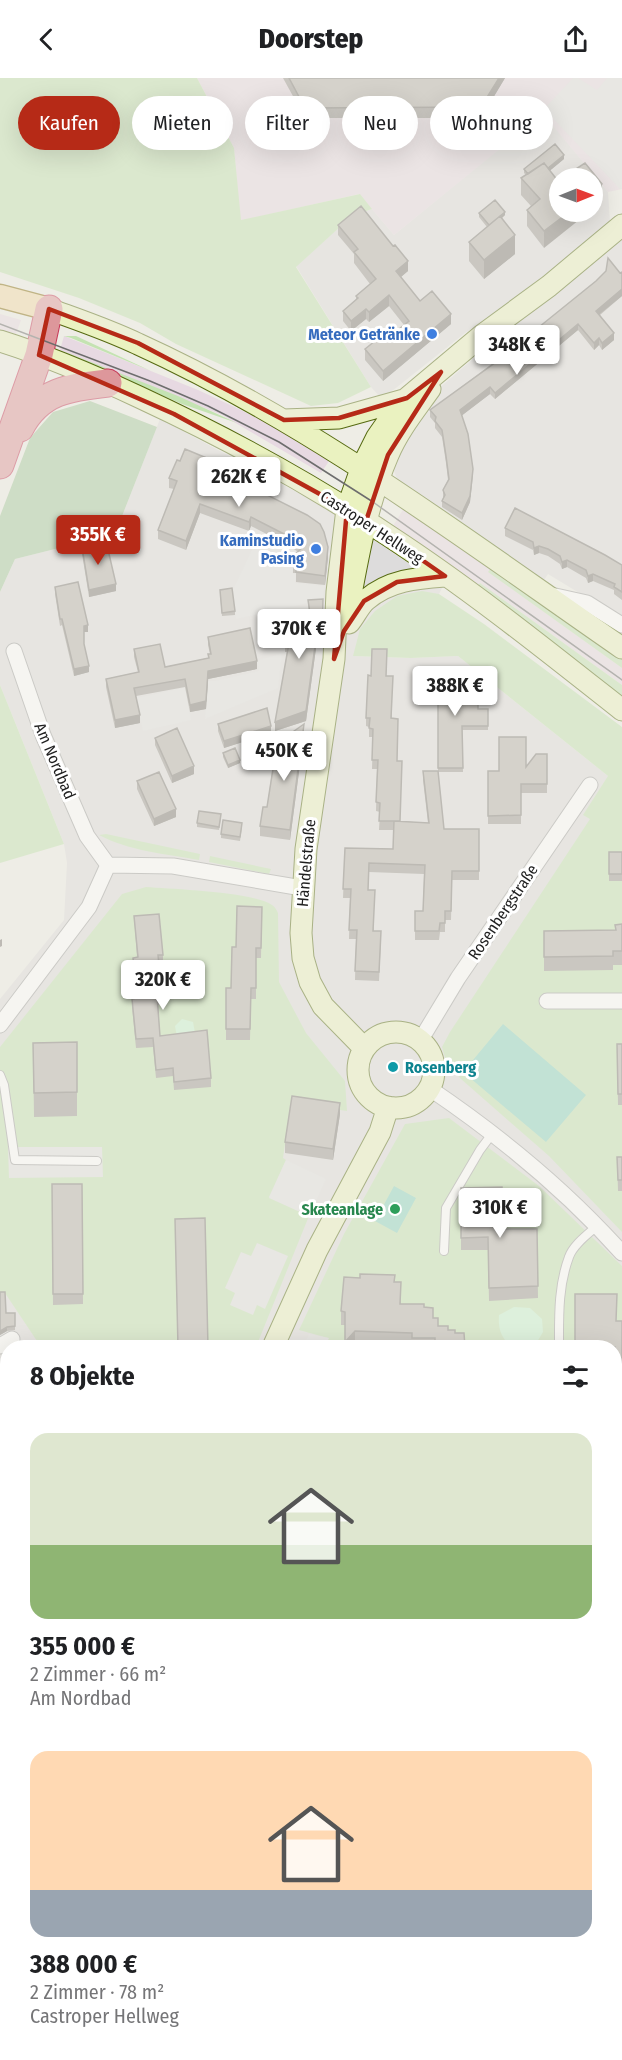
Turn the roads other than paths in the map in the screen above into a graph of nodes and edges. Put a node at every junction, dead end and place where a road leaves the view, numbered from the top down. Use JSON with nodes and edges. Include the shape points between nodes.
{"nodes":[{"id":1,"x":621,"y":227,"type":"edge"},
{"id":2,"x":0,"y":296,"type":"edge"},
{"id":3,"x":49,"y":309,"type":"junction"},
{"id":4,"x":0,"y":341,"type":"edge"},
{"id":5,"x":33,"y":352,"type":"junction"},
{"id":6,"x":441,"y":372,"type":"junction"},
{"id":7,"x":108,"y":383,"type":"junction"},
{"id":8,"x":407,"y":398,"type":"junction"},
{"id":9,"x":0,"y":416,"type":"edge"},
{"id":10,"x":284,"y":420,"type":"junction"},
{"id":11,"x":0,"y":423,"type":"edge"},
{"id":12,"x":0,"y":467,"type":"edge"},
{"id":13,"x":370,"y":474,"type":"junction"},
{"id":14,"x":347,"y":509,"type":"junction"},
{"id":15,"x":366,"y":521,"type":"junction"},
{"id":16,"x":445,"y":576,"type":"junction"},
{"id":17,"x":542,"y":592,"type":"junction"},
{"id":18,"x":622,"y":625,"type":"edge"},
{"id":19,"x":344,"y":631,"type":"junction"},
{"id":20,"x":622,"y":648,"type":"edge"},
{"id":21,"x":14,"y":651,"type":"dead end"},
{"id":22,"x":333,"y":659,"type":"junction"},
{"id":23,"x":622,"y":710,"type":"edge"},
{"id":24,"x":590,"y":785,"type":"dead end"},
{"id":25,"x":108,"y":865,"type":"junction"},
{"id":26,"x":302,"y":888,"type":"junction"},
{"id":27,"x":548,"y":1001,"type":"dead end"},
{"id":28,"x":622,"y":1001,"type":"edge"},
{"id":29,"x":0,"y":1025,"type":"edge"},
{"id":30,"x":420,"y":1041,"type":"junction"},
{"id":31,"x":364,"y":1047,"type":"junction"},
{"id":32,"x":0,"y":1075,"type":"edge"},
{"id":33,"x":429,"y":1088,"type":"junction"},
{"id":34,"x":388,"y":1107,"type":"junction"},
{"id":35,"x":492,"y":1134,"type":"junction"},
{"id":36,"x":97,"y":1161,"type":"dead end"},
{"id":37,"x":598,"y":1226,"type":"junction"},
{"id":38,"x":444,"y":1251,"type":"dead end"},
{"id":39,"x":622,"y":1253,"type":"edge"},
{"id":40,"x":276,"y":1340,"type":"edge"},
{"id":41,"x":559,"y":1340,"type":"edge"}],
"edges":[{"from":1,"to":6,"type":"main road"},
{"from":2,"to":3,"type":"main road"},
{"from":3,"to":5,"type":"highway"},
{"from":3,"to":10,"type":"main road","via":[[138,343]]},
{"from":4,"to":5,"type":"main road","name":"Castroper Hellweg"},
{"from":5,"to":7,"type":"main road","name":"Castroper Hellweg"},
{"from":5,"to":11,"type":"highway","via":[[15,373]]},
{"from":5,"to":12,"type":"highway"},
{"from":6,"to":8,"type":"main road"},
{"from":6,"to":13,"type":"main road","via":[[388,455]]},
{"from":7,"to":12,"type":"highway","via":[[80,386],[39,402],[24,420]]},
{"from":7,"to":14,"type":"main road","name":"Castroper Hellweg","via":[[213,434]]},
{"from":8,"to":10,"type":"main road","via":[[339,417]]},
{"from":8,"to":13,"type":"main road","via":[[377,437]]},
{"from":9,"to":11,"type":"highway"},
{"from":10,"to":13,"type":"main road"},
{"from":13,"to":14,"type":"main road","name":"Händelstraße"},
{"from":13,"to":15,"type":"main road","name":"Händelstraße"},
{"from":13,"to":17,"type":"main road"},
{"from":14,"to":15,"type":"main road","name":"Castroper Hellweg"},
{"from":14,"to":22,"type":"main road","name":"Händelstraße"},
{"from":15,"to":16,"type":"main road","name":"Castroper Hellweg"},
{"from":15,"to":19,"type":"main road","name":"Händelstraße"},
{"from":16,"to":19,"type":"main road","name":"Händelstraße","via":[[397,582],[380,590],[364,602]]},
{"from":16,"to":23,"type":"main road","name":"Castroper Hellweg"},
{"from":17,"to":18,"type":"street","via":[[587,603]]},
{"from":17,"to":20,"type":"main road"},
{"from":19,"to":22,"type":"main road","name":"Händelstraße"},
{"from":21,"to":25,"type":"street","name":"Am Nordbad","via":[[43,735],[87,836]]},
{"from":22,"to":26,"type":"main road","name":"Händelstraße"},
{"from":24,"to":30,"type":"street","name":"Rosenbergstraße","via":[[458,978]]},
{"from":25,"to":26,"type":"street","via":[[173,866]]},
{"from":25,"to":29,"type":"street","via":[[89,907]]},
{"from":26,"to":31,"type":"main road","name":"Händelstraße","via":[[302,950],[310,982],[323,1006]]},
{"from":27,"to":28,"type":"street"},
{"from":30,"to":31,"type":"main road","via":[[406,1033],[391,1032]]},
{"from":30,"to":33,"type":"main road","via":[[433,1063]]},
{"from":31,"to":34,"type":"main road","via":[[358,1064],[359,1082],[371,1098]]},
{"from":32,"to":36,"type":"lane","via":[[15,1160]]},
{"from":33,"to":34,"type":"main road","via":[[412,1104]]},
{"from":33,"to":35,"type":"street"},
{"from":34,"to":40,"type":"main road","via":[[380,1132],[317,1250]]},
{"from":35,"to":37,"type":"street","via":[[532,1163]]},
{"from":35,"to":38,"type":"lane","via":[[446,1208]]},
{"from":37,"to":39,"type":"street"},
{"from":37,"to":41,"type":"lane","via":[[569,1256],[559,1305]]}]}
